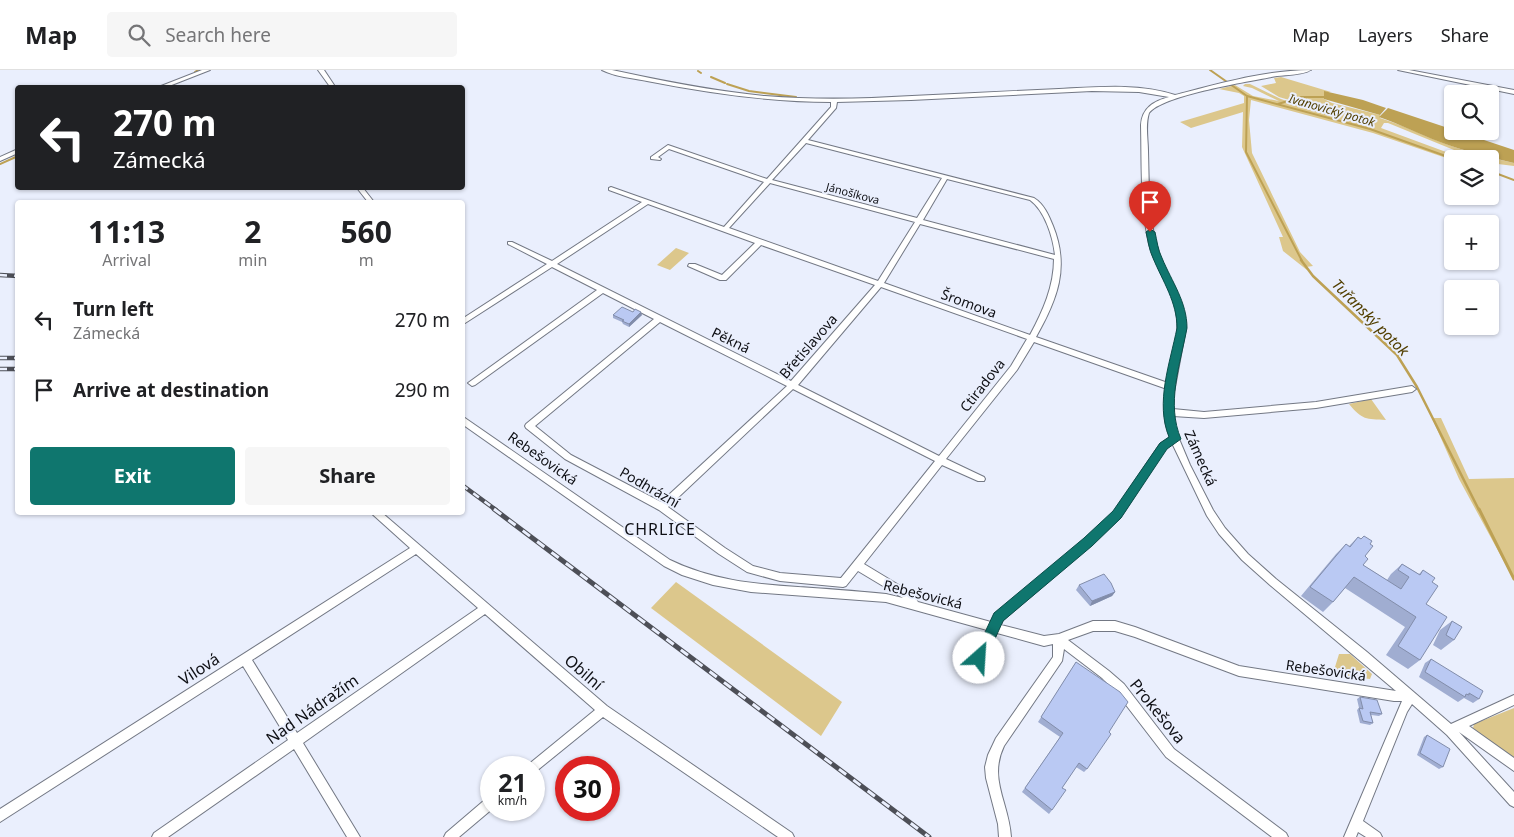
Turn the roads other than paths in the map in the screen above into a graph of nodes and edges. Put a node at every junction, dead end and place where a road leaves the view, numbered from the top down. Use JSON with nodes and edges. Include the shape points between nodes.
{"nodes":[{"id":1,"x":207,"y":70,"type":"edge"},
{"id":2,"x":321,"y":70,"type":"edge"},
{"id":3,"x":605,"y":70,"type":"edge"},
{"id":4,"x":1308,"y":70,"type":"edge"},
{"id":5,"x":1401,"y":70,"type":"edge"},
{"id":6,"x":1229,"y":83,"type":"joint"},
{"id":7,"x":166,"y":85,"type":"edge"},
{"id":8,"x":332,"y":85,"type":"edge"},
{"id":9,"x":1514,"y":92,"type":"edge"},
{"id":10,"x":1176,"y":97,"type":"junction"},
{"id":11,"x":834,"y":100,"type":"junction"},
{"id":12,"x":1144,"y":118,"type":"joint"},
{"id":13,"x":804,"y":141,"type":"junction"},
{"id":14,"x":15,"y":152,"type":"edge"},
{"id":15,"x":658,"y":159,"type":"dead end"},
{"id":16,"x":0,"y":160,"type":"edge"},
{"id":17,"x":945,"y":178,"type":"junction"},
{"id":18,"x":768,"y":181,"type":"junction"},
{"id":19,"x":611,"y":189,"type":"dead end"},
{"id":20,"x":362,"y":190,"type":"edge"},
{"id":21,"x":369,"y":200,"type":"edge"},
{"id":22,"x":647,"y":202,"type":"junction"},
{"id":23,"x":919,"y":221,"type":"junction"},
{"id":24,"x":725,"y":230,"type":"junction"},
{"id":25,"x":760,"y":242,"type":"junction"},
{"id":26,"x":510,"y":243,"type":"dead end"},
{"id":27,"x":1058,"y":258,"type":"junction"},
{"id":28,"x":552,"y":264,"type":"junction"},
{"id":29,"x":692,"y":266,"type":"dead end"},
{"id":30,"x":880,"y":284,"type":"junction"},
{"id":31,"x":603,"y":289,"type":"junction"},
{"id":32,"x":660,"y":318,"type":"junction"},
{"id":33,"x":465,"y":321,"type":"edge"},
{"id":34,"x":1032,"y":339,"type":"junction"},
{"id":35,"x":472,"y":384,"type":"dead end"},
{"id":36,"x":793,"y":385,"type":"junction"},
{"id":37,"x":1170,"y":387,"type":"junction"},
{"id":38,"x":1412,"y":389,"type":"dead end"},
{"id":39,"x":1168,"y":412,"type":"junction"},
{"id":40,"x":465,"y":421,"type":"edge"},
{"id":41,"x":1176,"y":439,"type":"junction"},
{"id":42,"x":941,"y":460,"type":"junction"},
{"id":43,"x":981,"y":479,"type":"dead end"},
{"id":44,"x":662,"y":507,"type":"junction"},
{"id":45,"x":377,"y":515,"type":"edge"},
{"id":46,"x":415,"y":550,"type":"junction"},
{"id":47,"x":858,"y":566,"type":"junction"},
{"id":48,"x":915,"y":606,"type":"junction"},
{"id":49,"x":486,"y":608,"type":"junction"},
{"id":50,"x":995,"y":628,"type":"junction"},
{"id":51,"x":1059,"y":639,"type":"junction"},
{"id":52,"x":979,"y":658,"type":"dead end"},
{"id":53,"x":245,"y":659,"type":"junction"},
{"id":54,"x":1411,"y":696,"type":"junction"},
{"id":55,"x":1514,"y":700,"type":"edge"},
{"id":56,"x":603,"y":710,"type":"junction"},
{"id":57,"x":1455,"y":728,"type":"junction"},
{"id":58,"x":295,"y":741,"type":"junction"},
{"id":59,"x":545,"y":758,"type":"edge"},
{"id":60,"x":1514,"y":765,"type":"edge"},
{"id":61,"x":1514,"y":801,"type":"edge"},
{"id":62,"x":480,"y":811,"type":"edge"},
{"id":63,"x":0,"y":816,"type":"edge"},
{"id":64,"x":1356,"y":823,"type":"junction"},
{"id":65,"x":158,"y":837,"type":"edge"},
{"id":66,"x":354,"y":837,"type":"edge"},
{"id":67,"x":450,"y":837,"type":"edge"},
{"id":68,"x":788,"y":837,"type":"edge"},
{"id":69,"x":1005,"y":837,"type":"edge"},
{"id":70,"x":1282,"y":837,"type":"edge"},
{"id":71,"x":1350,"y":837,"type":"edge"},
{"id":72,"x":1376,"y":837,"type":"edge"}],
"edges":[{"from":1,"to":7,"type":"street"},
{"from":2,"to":8,"type":"street"},
{"from":3,"to":11,"type":"street","via":[[727,94]]},
{"from":4,"to":6,"type":"street"},
{"from":5,"to":9,"type":"street"},
{"from":6,"to":10,"type":"street"},
{"from":10,"to":11,"type":"street","via":[[1164,93],[1093,89]]},
{"from":10,"to":12,"type":"street","via":[[1153,106]]},
{"from":11,"to":13,"type":"street","via":[[833,109]]},
{"from":12,"to":37,"type":"street","name":"Zámecká","via":[[1150,232],[1182,317]]},
{"from":13,"to":17,"type":"street"},
{"from":13,"to":18,"type":"street"},
{"from":14,"to":16,"type":"street"},
{"from":15,"to":18,"type":"street","name":"Jánošíkova","via":[[653,158],[668,146]]},
{"from":17,"to":23,"type":"street","name":"Břetislavova"},
{"from":17,"to":27,"type":"street","name":"Ctiradova","via":[[1038,203],[1055,238]]},
{"from":18,"to":23,"type":"street","name":"Jánošíkova"},
{"from":18,"to":24,"type":"street"},
{"from":19,"to":22,"type":"street","name":"Šromova"},
{"from":20,"to":21,"type":"street"},
{"from":22,"to":24,"type":"street","name":"Šromova"},
{"from":22,"to":28,"type":"street"},
{"from":23,"to":27,"type":"street","name":"Jánošíkova"},
{"from":23,"to":30,"type":"street","name":"Břetislavova"},
{"from":24,"to":25,"type":"street","name":"Šromova"},
{"from":25,"to":29,"type":"street","via":[[723,278]]},
{"from":25,"to":30,"type":"street","name":"Šromova"},
{"from":26,"to":28,"type":"street","name":"Pěkná"},
{"from":27,"to":34,"type":"street","name":"Ctiradova","via":[[1055,286]]},
{"from":28,"to":31,"type":"street","name":"Pěkná"},
{"from":28,"to":33,"type":"street"},
{"from":30,"to":34,"type":"street","name":"Šromova"},
{"from":30,"to":36,"type":"street","name":"Břetislavova"},
{"from":31,"to":32,"type":"street","name":"Pěkná"},
{"from":31,"to":35,"type":"street"},
{"from":32,"to":36,"type":"street","name":"Pěkná"},
{"from":32,"to":44,"type":"street","name":"Podhrázní","via":[[529,426],[568,457]]},
{"from":34,"to":37,"type":"street","name":"Šromova"},
{"from":34,"to":42,"type":"street","name":"Ctiradova","via":[[1014,368]]},
{"from":36,"to":42,"type":"street","name":"Pěkná"},
{"from":36,"to":44,"type":"street","name":"Břetislavova"},
{"from":37,"to":39,"type":"street","name":"Zámecká"},
{"from":38,"to":39,"type":"street","via":[[1316,405],[1204,415]]},
{"from":39,"to":41,"type":"street","name":"Zámecká"},
{"from":40,"to":48,"type":"street","name":"Rebešovická","via":[[685,572],[751,588],[875,597]]},
{"from":41,"to":50,"type":"street","via":[[1164,446],[1117,515],[1006,609]]},
{"from":41,"to":54,"type":"street","name":"Zámecká","via":[[1210,513],[1232,544]]},
{"from":42,"to":43,"type":"street","name":"Pěkná"},
{"from":42,"to":47,"type":"street","name":"Ctiradova"},
{"from":44,"to":47,"type":"street","name":"Podhrázní","via":[[750,569],[780,577],[839,584],[845,582]]},
{"from":45,"to":46,"type":"street","name":"Obilní"},
{"from":46,"to":49,"type":"street","name":"Obilní"},
{"from":46,"to":53,"type":"street","name":"Vilová"},
{"from":47,"to":48,"type":"street","via":[[908,596]]},
{"from":48,"to":50,"type":"street","name":"Rebešovická"},
{"from":49,"to":56,"type":"street","name":"Obilní"},
{"from":49,"to":58,"type":"street","name":"Nad Nádražím"},
{"from":50,"to":51,"type":"street","name":"Rebešovická","via":[[1040,641]]},
{"from":50,"to":52,"type":"street"},
{"from":51,"to":54,"type":"street","name":"Rebešovická","via":[[1093,626],[1115,626],[1239,671]]},
{"from":51,"to":69,"type":"street","via":[[1058,658],[992,756],[990,774],[1003,815]]},
{"from":51,"to":70,"type":"street","name":"Prokešova","via":[[1120,688],[1170,753]]},
{"from":53,"to":58,"type":"street"},
{"from":53,"to":63,"type":"street","name":"Vilová"},
{"from":54,"to":57,"type":"street","name":"Zámecká"},
{"from":54,"to":64,"type":"street"},
{"from":55,"to":57,"type":"street"},
{"from":56,"to":59,"type":"street"},
{"from":56,"to":68,"type":"street","name":"Obilní"},
{"from":57,"to":60,"type":"street"},
{"from":57,"to":61,"type":"street"},
{"from":58,"to":65,"type":"street","name":"Nad Nádražím"},
{"from":58,"to":66,"type":"street"},
{"from":62,"to":67,"type":"street"},
{"from":64,"to":71,"type":"street"},
{"from":64,"to":72,"type":"street"}]}
